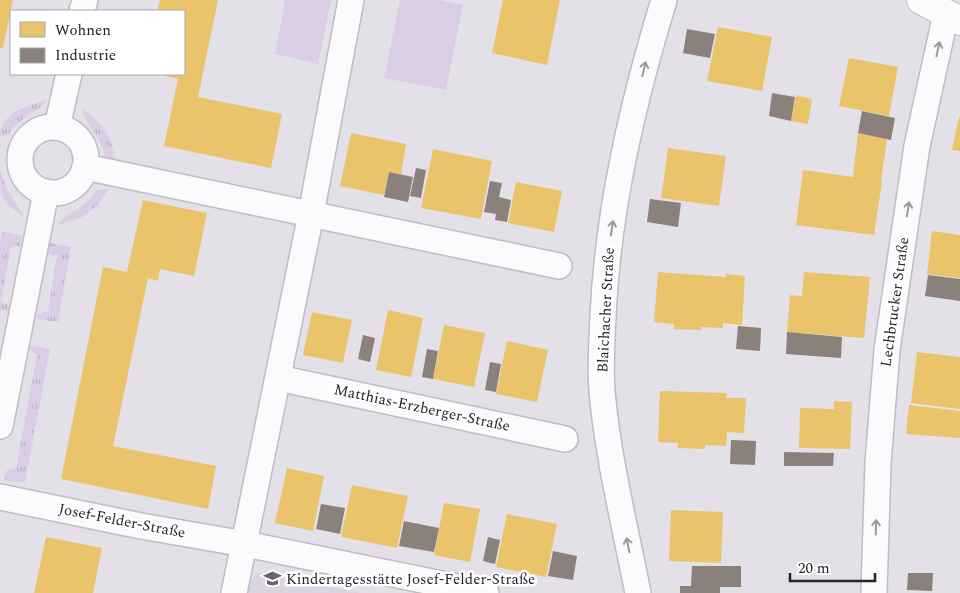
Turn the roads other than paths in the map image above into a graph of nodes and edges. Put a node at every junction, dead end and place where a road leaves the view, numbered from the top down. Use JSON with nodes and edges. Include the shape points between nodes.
{"nodes":[{"id":1,"x":350,"y":0,"type":"edge"},
{"id":2,"x":664,"y":0,"type":"edge"},
{"id":3,"x":921,"y":0,"type":"edge"},
{"id":4,"x":953,"y":18,"type":"edge"},
{"id":5,"x":68,"y":75,"type":"edge"},
{"id":6,"x":57,"y":127,"type":"junction"},
{"id":7,"x":10,"y":152,"type":"edge"},
{"id":8,"x":85,"y":167,"type":"junction"},
{"id":9,"x":46,"y":192,"type":"junction"},
{"id":10,"x":311,"y":214,"type":"junction"},
{"id":11,"x":559,"y":266,"type":"dead end"},
{"id":12,"x":278,"y":378,"type":"junction"},
{"id":13,"x":0,"y":426,"type":"edge"},
{"id":14,"x":565,"y":439,"type":"dead end"},
{"id":15,"x":0,"y":497,"type":"edge"},
{"id":16,"x":245,"y":544,"type":"junction"},
{"id":17,"x":234,"y":593,"type":"edge"},
{"id":18,"x":486,"y":593,"type":"edge"},
{"id":19,"x":638,"y":593,"type":"edge"},
{"id":20,"x":874,"y":593,"type":"edge"}],
"edges":[{"from":1,"to":10,"type":"street"},
{"from":19,"to":2,"type":"street","name":"Blaichacher Straße","one_way":true,"via":[[611,456],[602,390],[602,334],[605,271],[623,162],[646,60]]},
{"from":3,"to":4,"type":"main road"},
{"from":20,"to":4,"type":"street","name":"Lechbrucker Straße","one_way":true,"via":[[878,462],[887,350],[917,146]]},
{"from":5,"to":6,"type":"street"},
{"from":6,"to":7,"type":"street","via":[[33,133]]},
{"from":6,"to":8,"type":"street","via":[[71,133],[82,144]]},
{"from":7,"to":9,"type":"street","via":[[19,161],[23,175],[33,187]]},
{"from":8,"to":9,"type":"street","via":[[70,188]]},
{"from":8,"to":10,"type":"street"},
{"from":9,"to":13,"type":"street"},
{"from":10,"to":11,"type":"street"},
{"from":10,"to":12,"type":"street"},
{"from":12,"to":14,"type":"street","name":"Matthias-Erzberger-Straße"},
{"from":12,"to":16,"type":"street"},
{"from":15,"to":16,"type":"street","name":"Josef-Felder-Straße"},
{"from":16,"to":17,"type":"street"},
{"from":16,"to":18,"type":"street","name":"Josef-Felder-Straße"}]}
